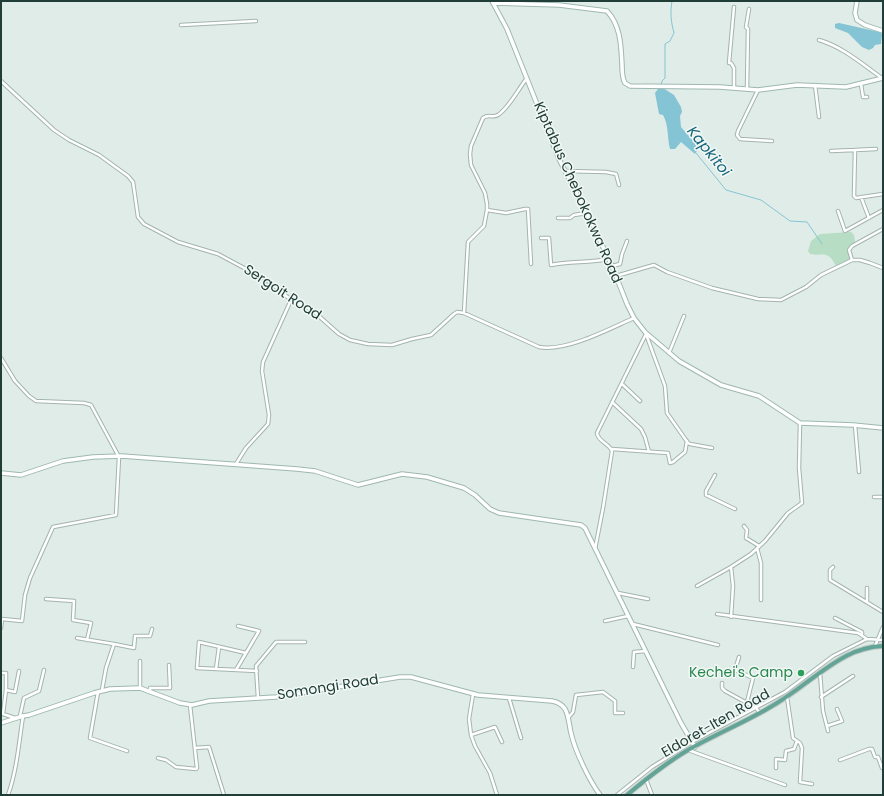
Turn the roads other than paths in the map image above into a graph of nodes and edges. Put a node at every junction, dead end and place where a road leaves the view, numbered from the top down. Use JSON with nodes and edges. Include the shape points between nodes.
{"nodes":[{"id":1,"x":857,"y":1,"type":"edge"},
{"id":2,"x":493,"y":2,"type":"edge"},
{"id":3,"x":734,"y":8,"type":"dead end"},
{"id":4,"x":749,"y":9,"type":"dead end"},
{"id":5,"x":256,"y":21,"type":"dead end"},
{"id":6,"x":182,"y":25,"type":"dead end"},
{"id":7,"x":883,"y":31,"type":"edge"},
{"id":8,"x":819,"y":40,"type":"dead end"},
{"id":9,"x":527,"y":78,"type":"junction"},
{"id":10,"x":883,"y":78,"type":"edge"},
{"id":11,"x":1,"y":81,"type":"edge"},
{"id":12,"x":861,"y":84,"type":"junction"},
{"id":13,"x":815,"y":85,"type":"junction"},
{"id":14,"x":734,"y":88,"type":"junction"},
{"id":15,"x":747,"y":89,"type":"junction"},
{"id":16,"x":758,"y":90,"type":"junction"},
{"id":17,"x":867,"y":97,"type":"dead end"},
{"id":18,"x":819,"y":117,"type":"dead end"},
{"id":19,"x":772,"y":141,"type":"dead end"},
{"id":20,"x":876,"y":149,"type":"dead end"},
{"id":21,"x":856,"y":150,"type":"junction"},
{"id":22,"x":831,"y":151,"type":"dead end"},
{"id":23,"x":565,"y":172,"type":"junction"},
{"id":24,"x":620,"y":185,"type":"dead end"},
{"id":25,"x":883,"y":194,"type":"edge"},
{"id":26,"x":861,"y":197,"type":"junction"},
{"id":27,"x":487,"y":210,"type":"junction"},
{"id":28,"x":883,"y":210,"type":"edge"},
{"id":29,"x":838,"y":211,"type":"dead end"},
{"id":30,"x":587,"y":214,"type":"junction"},
{"id":31,"x":558,"y":218,"type":"dead end"},
{"id":32,"x":869,"y":218,"type":"junction"},
{"id":33,"x":883,"y":229,"type":"edge"},
{"id":34,"x":541,"y":238,"type":"dead end"},
{"id":35,"x":627,"y":241,"type":"dead end"},
{"id":36,"x":608,"y":259,"type":"junction"},
{"id":37,"x":852,"y":260,"type":"junction"},
{"id":38,"x":531,"y":264,"type":"dead end"},
{"id":39,"x":612,"y":266,"type":"junction"},
{"id":40,"x":883,"y":268,"type":"edge"},
{"id":41,"x":615,"y":276,"type":"junction"},
{"id":42,"x":292,"y":300,"type":"junction"},
{"id":43,"x":464,"y":312,"type":"junction"},
{"id":44,"x":684,"y":316,"type":"dead end"},
{"id":45,"x":634,"y":318,"type":"junction"},
{"id":46,"x":646,"y":334,"type":"junction"},
{"id":47,"x":669,"y":353,"type":"junction"},
{"id":48,"x":1,"y":358,"type":"edge"},
{"id":49,"x":622,"y":384,"type":"junction"},
{"id":50,"x":612,"y":402,"type":"junction"},
{"id":51,"x":640,"y":402,"type":"dead end"},
{"id":52,"x":800,"y":423,"type":"junction"},
{"id":53,"x":855,"y":425,"type":"junction"},
{"id":54,"x":883,"y":428,"type":"edge"},
{"id":55,"x":687,"y":441,"type":"junction"},
{"id":56,"x":712,"y":448,"type":"dead end"},
{"id":57,"x":612,"y":449,"type":"junction"},
{"id":58,"x":649,"y":452,"type":"junction"},
{"id":59,"x":119,"y":457,"type":"junction"},
{"id":60,"x":236,"y":464,"type":"junction"},
{"id":61,"x":859,"y":472,"type":"dead end"},
{"id":62,"x":1,"y":473,"type":"edge"},
{"id":63,"x":715,"y":475,"type":"dead end"},
{"id":64,"x":874,"y":497,"type":"dead end"},
{"id":65,"x":883,"y":497,"type":"edge"},
{"id":66,"x":735,"y":509,"type":"dead end"},
{"id":67,"x":744,"y":526,"type":"dead end"},
{"id":68,"x":758,"y":547,"type":"junction"},
{"id":69,"x":595,"y":549,"type":"junction"},
{"id":70,"x":731,"y":567,"type":"junction"},
{"id":71,"x":832,"y":567,"type":"dead end"},
{"id":72,"x":697,"y":586,"type":"dead end"},
{"id":73,"x":867,"y":588,"type":"dead end"},
{"id":74,"x":618,"y":593,"type":"junction"},
{"id":75,"x":46,"y":599,"type":"dead end"},
{"id":76,"x":648,"y":599,"type":"dead end"},
{"id":77,"x":761,"y":600,"type":"dead end"},
{"id":78,"x":867,"y":602,"type":"junction"},
{"id":79,"x":883,"y":612,"type":"edge"},
{"id":80,"x":717,"y":614,"type":"dead end"},
{"id":81,"x":629,"y":616,"type":"junction"},
{"id":82,"x":730,"y":616,"type":"junction"},
{"id":83,"x":835,"y":618,"type":"dead end"},
{"id":84,"x":606,"y":621,"type":"dead end"},
{"id":85,"x":633,"y":624,"type":"junction"},
{"id":86,"x":238,"y":626,"type":"dead end"},
{"id":87,"x":883,"y":627,"type":"edge"},
{"id":88,"x":1,"y":628,"type":"edge"},
{"id":89,"x":152,"y":629,"type":"dead end"},
{"id":90,"x":862,"y":635,"type":"junction"},
{"id":91,"x":77,"y":638,"type":"dead end"},
{"id":92,"x":867,"y":639,"type":"junction"},
{"id":93,"x":87,"y":640,"type":"junction"},
{"id":94,"x":878,"y":640,"type":"junction"},
{"id":95,"x":883,"y":640,"type":"edge"},
{"id":96,"x":305,"y":642,"type":"dead end"},
{"id":97,"x":114,"y":644,"type":"junction"},
{"id":98,"x":718,"y":645,"type":"dead end"},
{"id":99,"x":883,"y":646,"type":"edge"},
{"id":100,"x":219,"y":647,"type":"junction"},
{"id":101,"x":875,"y":647,"type":"junction"},
{"id":102,"x":646,"y":651,"type":"junction"},
{"id":103,"x":246,"y":653,"type":"junction"},
{"id":104,"x":739,"y":657,"type":"dead end"},
{"id":105,"x":140,"y":661,"type":"dead end"},
{"id":106,"x":169,"y":665,"type":"dead end"},
{"id":107,"x":633,"y":667,"type":"dead end"},
{"id":108,"x":216,"y":669,"type":"junction"},
{"id":109,"x":44,"y":670,"type":"dead end"},
{"id":110,"x":236,"y":670,"type":"junction"},
{"id":111,"x":19,"y":671,"type":"dead end"},
{"id":112,"x":257,"y":671,"type":"junction"},
{"id":113,"x":1,"y":673,"type":"edge"},
{"id":114,"x":820,"y":673,"type":"junction"},
{"id":115,"x":853,"y":676,"type":"dead end"},
{"id":116,"x":722,"y":683,"type":"dead end"},
{"id":117,"x":140,"y":688,"type":"junction"},
{"id":118,"x":6,"y":690,"type":"junction"},
{"id":119,"x":100,"y":691,"type":"junction"},
{"id":120,"x":150,"y":691,"type":"junction"},
{"id":121,"x":473,"y":694,"type":"junction"},
{"id":122,"x":787,"y":696,"type":"junction"},
{"id":123,"x":821,"y":697,"type":"junction"},
{"id":124,"x":258,"y":698,"type":"junction"},
{"id":125,"x":509,"y":698,"type":"junction"},
{"id":126,"x":746,"y":702,"type":"junction"},
{"id":127,"x":190,"y":705,"type":"junction"},
{"id":128,"x":756,"y":708,"type":"junction"},
{"id":129,"x":837,"y":709,"type":"dead end"},
{"id":130,"x":760,"y":712,"type":"junction"},
{"id":131,"x":623,"y":713,"type":"dead end"},
{"id":132,"x":22,"y":716,"type":"junction"},
{"id":133,"x":15,"y":718,"type":"junction"},
{"id":134,"x":568,"y":718,"type":"junction"},
{"id":135,"x":1,"y":723,"type":"edge"},
{"id":136,"x":827,"y":726,"type":"junction"},
{"id":137,"x":828,"y":731,"type":"dead end"},
{"id":138,"x":471,"y":735,"type":"junction"},
{"id":139,"x":521,"y":738,"type":"dead end"},
{"id":140,"x":797,"y":741,"type":"junction"},
{"id":141,"x":502,"y":742,"type":"dead end"},
{"id":142,"x":692,"y":742,"type":"junction"},
{"id":143,"x":694,"y":747,"type":"junction"},
{"id":144,"x":195,"y":748,"type":"junction"},
{"id":145,"x":687,"y":750,"type":"junction"},
{"id":146,"x":127,"y":751,"type":"dead end"},
{"id":147,"x":158,"y":758,"type":"dead end"},
{"id":148,"x":840,"y":760,"type":"dead end"},
{"id":149,"x":776,"y":768,"type":"dead end"},
{"id":150,"x":883,"y":768,"type":"edge"},
{"id":151,"x":648,"y":782,"type":"dead end"},
{"id":152,"x":812,"y":784,"type":"dead end"},
{"id":153,"x":785,"y":785,"type":"dead end"},
{"id":154,"x":8,"y":795,"type":"edge"},
{"id":155,"x":224,"y":795,"type":"edge"},
{"id":156,"x":497,"y":795,"type":"edge"},
{"id":157,"x":600,"y":795,"type":"edge"},
{"id":158,"x":617,"y":795,"type":"edge"},
{"id":159,"x":627,"y":795,"type":"edge"},
{"id":160,"x":652,"y":795,"type":"edge"}],
"edges":[{"from":1,"to":7,"type":"street","via":[[857,20]]},
{"from":2,"to":9,"type":"street","name":"Kiptabus Chebokokwa Road"},
{"from":2,"to":14,"type":"street","via":[[559,5],[607,11],[620,38],[625,84]]},
{"from":3,"to":14,"type":"street","via":[[729,63],[734,68]]},
{"from":4,"to":15,"type":"street","via":[[746,27]]},
{"from":5,"to":6,"type":"street"},
{"from":8,"to":10,"type":"street","via":[[832,44]]},
{"from":9,"to":23,"type":"street","name":"Kiptabus Chebokokwa Road"},
{"from":9,"to":27,"type":"street","via":[[504,109],[497,115],[487,115],[483,118],[471,146],[471,165],[484,192]]},
{"from":10,"to":12,"type":"street"},
{"from":11,"to":42,"type":"street","name":"Sergoit Road","via":[[54,130],[99,155],[128,176],[133,182],[141,222],[178,242],[226,258],[271,283]]},
{"from":12,"to":13,"type":"street","via":[[846,87]]},
{"from":12,"to":17,"type":"street","via":[[861,98]]},
{"from":13,"to":16,"type":"street","via":[[791,85]]},
{"from":13,"to":18,"type":"street"},
{"from":14,"to":15,"type":"street"},
{"from":15,"to":16,"type":"street"},
{"from":16,"to":19,"type":"street","via":[[737,135],[740,139]]},
{"from":20,"to":21,"type":"street"},
{"from":21,"to":22,"type":"street"},
{"from":21,"to":26,"type":"street","via":[[854,196]]},
{"from":23,"to":24,"type":"street","via":[[616,174]]},
{"from":23,"to":30,"type":"street","name":"Kiptabus Chebokokwa Road"},
{"from":25,"to":26,"type":"street"},
{"from":26,"to":32,"type":"street"},
{"from":27,"to":38,"type":"street","via":[[506,214],[528,209]]},
{"from":27,"to":43,"type":"street","via":[[484,226],[468,242]]},
{"from":28,"to":32,"type":"street"},
{"from":29,"to":32,"type":"street","via":[[845,231]]},
{"from":30,"to":31,"type":"street"},
{"from":30,"to":36,"type":"street","name":"Kiptabus Chebokokwa Road"},
{"from":33,"to":37,"type":"street","via":[[852,246],[849,250]]},
{"from":34,"to":36,"type":"street","via":[[550,238],[551,265]]},
{"from":35,"to":39,"type":"street","via":[[620,264]]},
{"from":36,"to":39,"type":"street","name":"Kiptabus Chebokokwa Road"},
{"from":37,"to":40,"type":"street"},
{"from":37,"to":41,"type":"street","via":[[821,275],[806,287],[782,300],[758,300],[712,288],[654,265]]},
{"from":39,"to":41,"type":"street","name":"Kiptabus Chebokokwa Road"},
{"from":41,"to":45,"type":"street","name":"Kiptabus Chebokokwa Road"},
{"from":42,"to":43,"type":"street","name":"Sergoit Road","via":[[312,310],[343,337],[358,343],[378,345],[392,345],[428,336],[454,314]]},
{"from":42,"to":60,"type":"street","via":[[262,362],[269,422],[246,448]]},
{"from":43,"to":45,"type":"street","via":[[544,348],[588,338]]},
{"from":44,"to":47,"type":"street"},
{"from":45,"to":46,"type":"street","name":"Kiptabus Chebokokwa Road"},
{"from":46,"to":47,"type":"street","name":"Kiptabus Chebokokwa Road"},
{"from":46,"to":49,"type":"street"},
{"from":46,"to":55,"type":"street","via":[[665,386],[668,413]]},
{"from":47,"to":52,"type":"street","name":"Kiptabus Chebokokwa Road","via":[[723,386],[759,396]]},
{"from":48,"to":59,"type":"street","via":[[15,381],[36,401],[91,405]]},
{"from":49,"to":50,"type":"street"},
{"from":49,"to":51,"type":"street"},
{"from":50,"to":57,"type":"street","via":[[597,435]]},
{"from":50,"to":58,"type":"street","via":[[643,432]]},
{"from":52,"to":53,"type":"street"},
{"from":52,"to":68,"type":"street","via":[[802,503],[788,513],[766,541]]},
{"from":53,"to":54,"type":"street"},
{"from":53,"to":61,"type":"street"},
{"from":55,"to":56,"type":"street","via":[[690,444]]},
{"from":55,"to":58,"type":"street","via":[[685,452],[673,462],[670,462],[668,453]]},
{"from":57,"to":58,"type":"street"},
{"from":57,"to":69,"type":"street"},
{"from":59,"to":60,"type":"street"},
{"from":59,"to":62,"type":"street","via":[[63,461],[21,475]]},
{"from":59,"to":88,"type":"street","via":[[116,516],[53,527],[24,595],[22,621],[2,619]]},
{"from":60,"to":69,"type":"street","via":[[315,471],[358,485],[399,474],[427,477],[464,488],[499,514],[581,525]]},
{"from":63,"to":66,"type":"street","via":[[706,495]]},
{"from":64,"to":65,"type":"street"},
{"from":67,"to":68,"type":"street","via":[[747,530],[746,538]]},
{"from":68,"to":70,"type":"street"},
{"from":68,"to":77,"type":"street","via":[[761,563]]},
{"from":69,"to":74,"type":"street"},
{"from":70,"to":72,"type":"street"},
{"from":70,"to":82,"type":"street","via":[[733,586]]},
{"from":71,"to":78,"type":"street","via":[[830,580]]},
{"from":73,"to":78,"type":"street"},
{"from":74,"to":76,"type":"street"},
{"from":74,"to":81,"type":"street"},
{"from":75,"to":93,"type":"street","via":[[74,602],[73,620],[91,623]]},
{"from":78,"to":79,"type":"street"},
{"from":80,"to":82,"type":"street"},
{"from":81,"to":84,"type":"street"},
{"from":81,"to":85,"type":"street"},
{"from":82,"to":90,"type":"street"},
{"from":83,"to":90,"type":"street","via":[[862,632]]},
{"from":85,"to":98,"type":"street"},
{"from":85,"to":102,"type":"street"},
{"from":86,"to":103,"type":"street","via":[[259,631]]},
{"from":87,"to":94,"type":"street"},
{"from":89,"to":97,"type":"street","via":[[150,636],[136,636],[134,648]]},
{"from":90,"to":92,"type":"street"},
{"from":91,"to":93,"type":"street"},
{"from":92,"to":94,"type":"street"},
{"from":92,"to":128,"type":"street","via":[[834,656],[785,692]]},
{"from":93,"to":97,"type":"street"},
{"from":94,"to":95,"type":"street"},
{"from":94,"to":101,"type":"street"},
{"from":96,"to":112,"type":"street","via":[[276,642],[256,666]]},
{"from":97,"to":119,"type":"street"},
{"from":99,"to":101,"type":"main road","name":"Eldoret-Iten Road"},
{"from":100,"to":103,"type":"street"},
{"from":100,"to":108,"type":"street"},
{"from":100,"to":108,"type":"street","via":[[199,642],[197,668]]},
{"from":101,"to":114,"type":"main road","name":"Eldoret-Iten Road","via":[[856,651]]},
{"from":102,"to":107,"type":"street","via":[[634,652]]},
{"from":102,"to":142,"type":"street"},
{"from":103,"to":110,"type":"street"},
{"from":104,"to":126,"type":"street","via":[[735,670],[753,678]]},
{"from":105,"to":117,"type":"street"},
{"from":106,"to":120,"type":"street","via":[[170,688],[150,688]]},
{"from":108,"to":110,"type":"street"},
{"from":109,"to":132,"type":"street","via":[[39,691],[24,698]]},
{"from":110,"to":112,"type":"street"},
{"from":111,"to":118,"type":"street","via":[[15,692]]},
{"from":112,"to":124,"type":"street"},
{"from":113,"to":118,"type":"street","via":[[6,673]]},
{"from":114,"to":122,"type":"main road","name":"Eldoret-Iten Road"},
{"from":114,"to":123,"type":"street"},
{"from":115,"to":123,"type":"street"},
{"from":116,"to":126,"type":"street","via":[[725,691]]},
{"from":117,"to":119,"type":"street","name":"Somongi Road"},
{"from":117,"to":120,"type":"street","name":"Somongi Road"},
{"from":118,"to":133,"type":"street","via":[[3,714]]},
{"from":119,"to":132,"type":"street","name":"Somongi Road"},
{"from":119,"to":146,"type":"street","via":[[90,738]]},
{"from":120,"to":127,"type":"street","name":"Somongi Road"},
{"from":121,"to":124,"type":"street","name":"Somongi Road","via":[[405,676],[314,692]]},
{"from":121,"to":125,"type":"street","name":"Somongi Road"},
{"from":121,"to":138,"type":"street","via":[[469,719]]},
{"from":122,"to":130,"type":"main road","name":"Eldoret-Iten Road"},
{"from":122,"to":140,"type":"street","via":[[791,731]]},
{"from":123,"to":136,"type":"street"},
{"from":124,"to":127,"type":"street","name":"Somongi Road"},
{"from":125,"to":134,"type":"street","name":"Somongi Road","via":[[555,702],[565,709]]},
{"from":125,"to":139,"type":"street"},
{"from":126,"to":128,"type":"street"},
{"from":127,"to":144,"type":"street"},
{"from":128,"to":130,"type":"street"},
{"from":128,"to":142,"type":"street"},
{"from":129,"to":136,"type":"street","via":[[842,720]]},
{"from":130,"to":143,"type":"main road","name":"Eldoret-Iten Road"},
{"from":131,"to":134,"type":"street","via":[[615,713],[615,701],[603,692],[576,695],[573,712]]},
{"from":132,"to":133,"type":"street","name":"Somongi Road"},
{"from":132,"to":154,"type":"street","via":[[17,757]]},
{"from":133,"to":135,"type":"street","name":"Somongi Road"},
{"from":134,"to":157,"type":"street","name":"Somongi Road","via":[[571,734],[583,763]]},
{"from":136,"to":137,"type":"street"},
{"from":138,"to":141,"type":"street","via":[[495,727]]},
{"from":138,"to":156,"type":"street","via":[[490,773]]},
{"from":140,"to":149,"type":"street","via":[[794,749],[786,751],[785,760],[776,759]]},
{"from":140,"to":152,"type":"street","via":[[802,748],[800,782]]},
{"from":142,"to":143,"type":"street"},
{"from":142,"to":158,"type":"street","via":[[652,767]]},
{"from":143,"to":145,"type":"main road","name":"Eldoret-Iten Road"},
{"from":144,"to":147,"type":"street","via":[[196,769],[176,767]]},
{"from":144,"to":155,"type":"street","via":[[208,747]]},
{"from":145,"to":153,"type":"street"},
{"from":145,"to":159,"type":"main road","name":"Eldoret-Iten Road"},
{"from":148,"to":150,"type":"street","via":[[872,749]]},
{"from":151,"to":160,"type":"street"}]}
